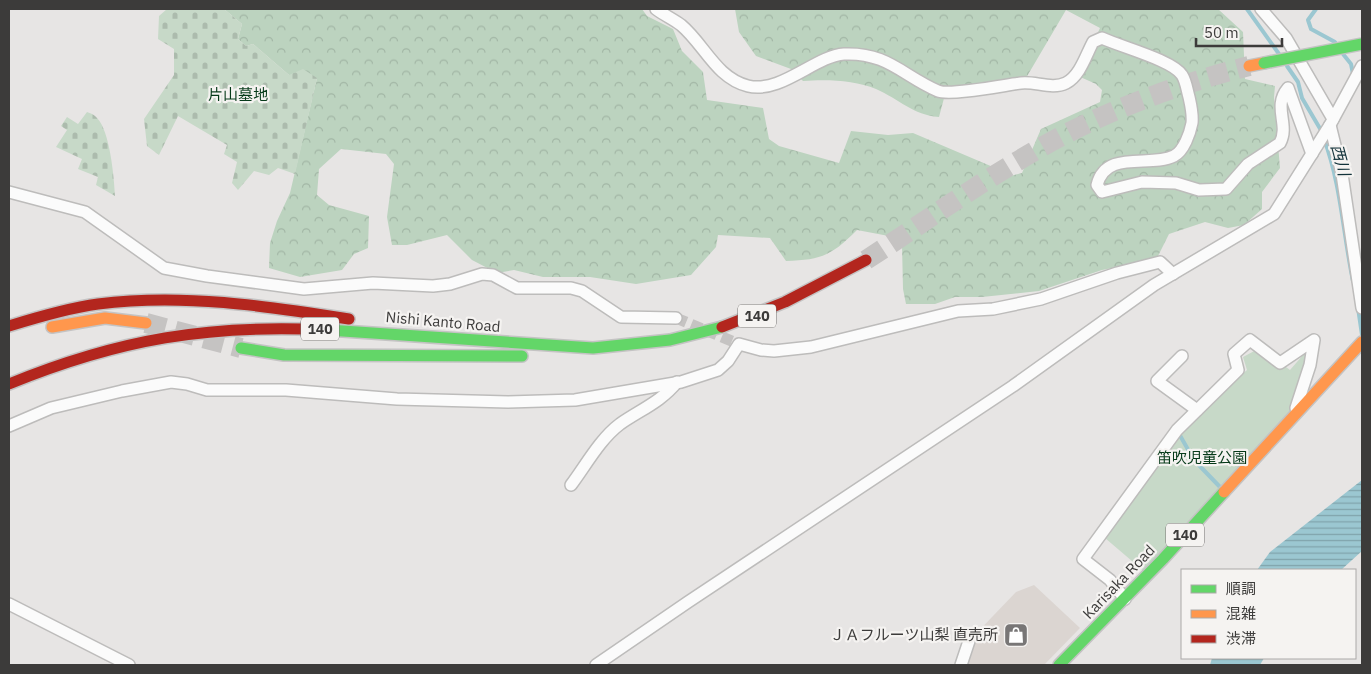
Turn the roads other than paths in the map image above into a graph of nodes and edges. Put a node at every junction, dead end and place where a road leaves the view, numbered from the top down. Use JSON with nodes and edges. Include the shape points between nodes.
{"nodes":[{"id":1,"x":656,"y":9,"type":"edge"},
{"id":2,"x":1262,"y":9,"type":"edge"},
{"id":3,"x":1362,"y":44,"type":"edge"},
{"id":4,"x":1249,"y":66,"type":"tunnel mouth"},
{"id":5,"x":1362,"y":66,"type":"edge"},
{"id":6,"x":1331,"y":122,"type":"junction"},
{"id":7,"x":1312,"y":154,"type":"junction"},
{"id":8,"x":9,"y":192,"type":"edge"},
{"id":9,"x":866,"y":260,"type":"tunnel mouth"},
{"id":10,"x":1173,"y":274,"type":"junction"},
{"id":11,"x":1362,"y":308,"type":"edge"},
{"id":12,"x":676,"y":318,"type":"tunnel mouth"},
{"id":13,"x":146,"y":323,"type":"tunnel mouth"},
{"id":14,"x":9,"y":326,"type":"edge"},
{"id":15,"x":44,"y":330,"type":"dead end"},
{"id":16,"x":1362,"y":342,"type":"edge"},
{"id":17,"x":639,"y":346,"type":"junction"},
{"id":18,"x":587,"y":347,"type":"junction"},
{"id":19,"x":241,"y":348,"type":"tunnel mouth"},
{"id":20,"x":1182,"y":356,"type":"dead end"},
{"id":21,"x":677,"y":382,"type":"junction"},
{"id":22,"x":9,"y":384,"type":"edge"},
{"id":23,"x":1197,"y":410,"type":"junction"},
{"id":24,"x":1298,"y":414,"type":"junction"},
{"id":25,"x":9,"y":426,"type":"edge"},
{"id":26,"x":571,"y":485,"type":"dead end"},
{"id":27,"x":1125,"y":599,"type":"junction"},
{"id":28,"x":9,"y":604,"type":"edge"},
{"id":29,"x":969,"y":641,"type":"dead end"},
{"id":30,"x":129,"y":665,"type":"edge"},
{"id":31,"x":596,"y":665,"type":"edge"},
{"id":32,"x":961,"y":665,"type":"edge"},
{"id":33,"x":1059,"y":665,"type":"edge"}],
"edges":[{"from":1,"to":7,"type":"street","via":[[682,26],[727,76],[747,86],[758,87],[794,77],[845,54],[890,63],[940,92],[1027,82],[1060,85],[1068,82],[1078,71],[1093,42],[1102,38],[1166,62],[1182,75],[1188,90],[1192,113],[1188,137],[1176,155],[1166,159],[1125,161],[1112,166],[1099,178],[1097,185],[1102,192],[1142,182],[1176,183],[1199,190],[1226,189],[1248,164],[1280,143],[1283,131],[1280,102],[1288,88]]},
{"from":2,"to":6,"type":"street","via":[[1286,38]]},
{"from":3,"to":4,"type":"highway","bridge":true},
{"from":5,"to":6,"type":"street"},
{"from":6,"to":7,"type":"street"},
{"from":6,"to":11,"type":"street"},
{"from":7,"to":10,"type":"street","via":[[1274,214]]},
{"from":8,"to":12,"type":"street","via":[[85,212],[164,268],[206,276],[304,289],[373,283],[433,286],[482,274],[492,275],[517,288],[582,291],[621,317]]},
{"from":9,"to":17,"type":"highway","name":"Nishi Kanto Road","number":"140","via":[[759,315],[700,334]]},
{"from":10,"to":21,"type":"street","via":[[1160,262],[1041,299],[993,309],[958,311],[811,347],[774,351],[739,344],[728,362],[718,370]]},
{"from":10,"to":31,"type":"street","via":[[1021,381]]},
{"from":13,"to":15,"type":"highway","via":[[105,318],[70,322]]},
{"from":14,"to":18,"type":"highway","via":[[86,305],[130,299],[179,298],[242,303],[438,332]]},
{"from":16,"to":24,"type":"highway","name":"Karisaka Road","number":"140"},
{"from":17,"to":18,"type":"highway","name":"Nishi Kanto Road","number":"140"},
{"from":17,"to":19,"type":"highway","via":[[536,357],[284,355]]},
{"from":18,"to":22,"type":"highway","name":"Nishi Kanto Road","number":"140","via":[[321,329],[226,330],[137,342],[90,354]]},
{"from":20,"to":23,"type":"street","via":[[1156,381]]},
{"from":21,"to":25,"type":"street","via":[[574,400],[508,402],[378,398],[286,390],[207,390],[171,382],[51,408]]},
{"from":21,"to":26,"type":"street","via":[[666,396],[610,433]]},
{"from":23,"to":24,"type":"street","via":[[1238,370],[1234,354],[1250,340],[1280,363],[1314,340],[1310,365],[1296,408]]},
{"from":23,"to":27,"type":"street","via":[[1177,430],[1083,560],[1110,580]]},
{"from":24,"to":27,"type":"highway","name":"Karisaka Road","number":"140"},
{"from":27,"to":33,"type":"highway","name":"Karisaka Road","number":"140"},
{"from":28,"to":30,"type":"street"},
{"from":29,"to":32,"type":"street"}]}
